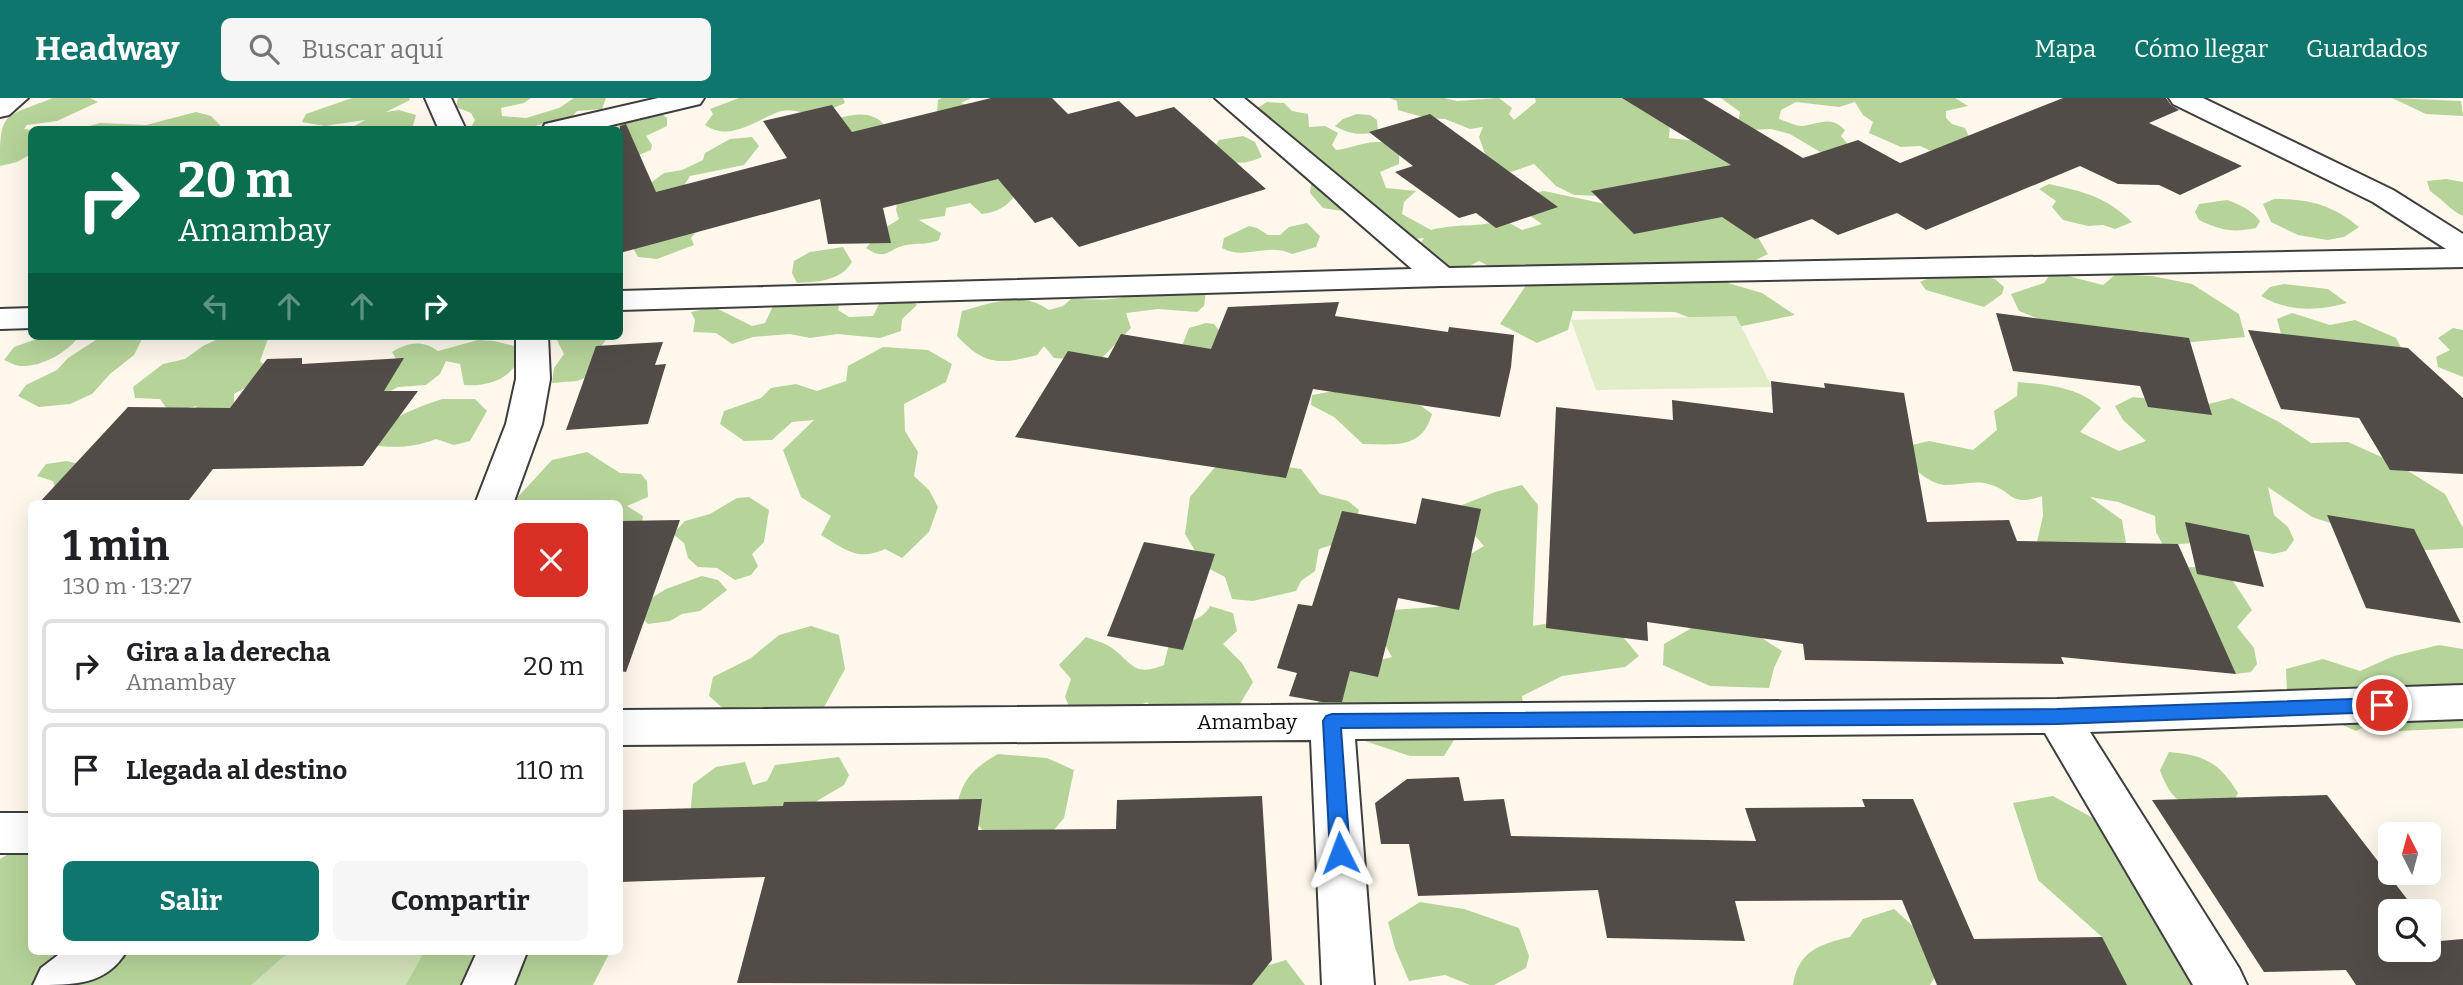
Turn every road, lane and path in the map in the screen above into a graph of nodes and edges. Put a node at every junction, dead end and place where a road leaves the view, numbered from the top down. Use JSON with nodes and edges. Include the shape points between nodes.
{"nodes":[{"id":1,"x":15,"y":98,"type":"edge"},
{"id":2,"x":438,"y":98,"type":"edge"},
{"id":3,"x":691,"y":98,"type":"edge"},
{"id":4,"x":2182,"y":98,"type":"edge"},
{"id":5,"x":2248,"y":98,"type":"edge"},
{"id":6,"x":1235,"y":99,"type":"edge"},
{"id":7,"x":0,"y":109,"type":"edge"},
{"id":8,"x":2214,"y":113,"type":"junction"},
{"id":9,"x":451,"y":126,"type":"edge"},
{"id":10,"x":572,"y":126,"type":"edge"},
{"id":11,"x":2463,"y":247,"type":"edge"},
{"id":12,"x":2463,"y":258,"type":"edge"},
{"id":13,"x":1441,"y":277,"type":"junction"},
{"id":14,"x":623,"y":301,"type":"edge"},
{"id":15,"x":28,"y":318,"type":"edge"},
{"id":16,"x":0,"y":319,"type":"edge"},
{"id":17,"x":532,"y":340,"type":"edge"},
{"id":18,"x":496,"y":500,"type":"edge"},
{"id":19,"x":2463,"y":702,"type":"edge"},
{"id":20,"x":2057,"y":716,"type":"junction"},
{"id":21,"x":1332,"y":721,"type":"junction"},
{"id":22,"x":623,"y":728,"type":"edge"},
{"id":23,"x":0,"y":833,"type":"edge"},
{"id":24,"x":28,"y":833,"type":"edge"},
{"id":25,"x":97,"y":955,"type":"edge"},
{"id":26,"x":501,"y":955,"type":"edge"},
{"id":27,"x":59,"y":985,"type":"edge"},
{"id":28,"x":488,"y":985,"type":"edge"},
{"id":29,"x":1348,"y":985,"type":"edge"},
{"id":30,"x":2221,"y":985,"type":"edge"}],
"edges":[{"from":1,"to":7,"type":"street"},
{"from":2,"to":9,"type":"street"},
{"from":3,"to":10,"type":"street"},
{"from":4,"to":8,"type":"street"},
{"from":5,"to":8,"type":"street"},
{"from":6,"to":13,"type":"street"},
{"from":8,"to":11,"type":"street","via":[[2383,197]]},
{"from":12,"to":13,"type":"street"},
{"from":13,"to":14,"type":"street"},
{"from":15,"to":16,"type":"street"},
{"from":17,"to":18,"type":"street","via":[[533,379],[524,424]]},
{"from":19,"to":20,"type":"street","name":"Amambay"},
{"from":20,"to":21,"type":"street","name":"Amambay"},
{"from":20,"to":30,"type":"street"},
{"from":21,"to":22,"type":"street","name":"Amambay"},
{"from":21,"to":29,"type":"street"},
{"from":23,"to":24,"type":"street"},
{"from":25,"to":27,"type":"street"},
{"from":26,"to":28,"type":"street"}]}
